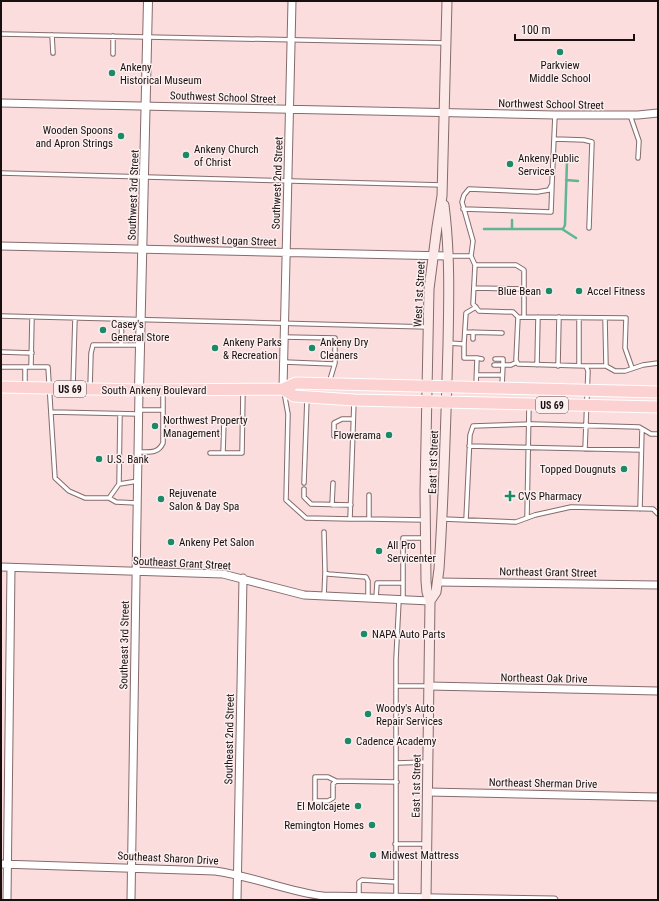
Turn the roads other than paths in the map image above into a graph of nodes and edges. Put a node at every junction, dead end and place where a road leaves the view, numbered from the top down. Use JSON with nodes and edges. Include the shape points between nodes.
{"nodes":[{"id":1,"x":148,"y":1,"type":"edge"},
{"id":2,"x":292,"y":1,"type":"edge"},
{"id":3,"x":447,"y":1,"type":"edge"},
{"id":4,"x":1,"y":34,"type":"edge"},
{"id":5,"x":52,"y":35,"type":"junction"},
{"id":6,"x":113,"y":36,"type":"junction"},
{"id":7,"x":148,"y":36,"type":"junction"},
{"id":8,"x":291,"y":41,"type":"junction"},
{"id":9,"x":446,"y":43,"type":"junction"},
{"id":10,"x":52,"y":53,"type":"dead end"},
{"id":11,"x":113,"y":54,"type":"dead end"},
{"id":12,"x":1,"y":103,"type":"edge"},
{"id":13,"x":146,"y":106,"type":"junction"},
{"id":14,"x":290,"y":110,"type":"junction"},
{"id":15,"x":444,"y":113,"type":"junction"},
{"id":16,"x":658,"y":113,"type":"edge"},
{"id":17,"x":555,"y":115,"type":"junction"},
{"id":18,"x":630,"y":115,"type":"junction"},
{"id":19,"x":555,"y":139,"type":"junction"},
{"id":20,"x":638,"y":158,"type":"dead end"},
{"id":21,"x":1,"y":173,"type":"edge"},
{"id":22,"x":145,"y":177,"type":"junction"},
{"id":23,"x":288,"y":181,"type":"junction"},
{"id":24,"x":552,"y":184,"type":"junction"},
{"id":25,"x":443,"y":185,"type":"junction"},
{"id":26,"x":442,"y":196,"type":"junction"},
{"id":27,"x":464,"y":209,"type":"junction"},
{"id":28,"x":589,"y":228,"type":"dead end"},
{"id":29,"x":1,"y":246,"type":"edge"},
{"id":30,"x":142,"y":249,"type":"junction"},
{"id":31,"x":286,"y":253,"type":"junction"},
{"id":32,"x":433,"y":256,"type":"junction"},
{"id":33,"x":448,"y":256,"type":"junction"},
{"id":34,"x":471,"y":256,"type":"junction"},
{"id":35,"x":475,"y":265,"type":"junction"},
{"id":36,"x":474,"y":288,"type":"junction"},
{"id":37,"x":524,"y":289,"type":"junction"},
{"id":38,"x":476,"y":307,"type":"junction"},
{"id":39,"x":1,"y":316,"type":"edge"},
{"id":40,"x":32,"y":317,"type":"junction"},
{"id":41,"x":518,"y":317,"type":"junction"},
{"id":42,"x":524,"y":317,"type":"junction"},
{"id":43,"x":538,"y":317,"type":"junction"},
{"id":44,"x":75,"y":318,"type":"junction"},
{"id":45,"x":559,"y":318,"type":"junction"},
{"id":46,"x":580,"y":318,"type":"junction"},
{"id":47,"x":604,"y":318,"type":"junction"},
{"id":48,"x":122,"y":319,"type":"junction"},
{"id":49,"x":141,"y":319,"type":"junction"},
{"id":50,"x":285,"y":323,"type":"junction"},
{"id":51,"x":429,"y":327,"type":"junction"},
{"id":52,"x":465,"y":332,"type":"junction"},
{"id":53,"x":473,"y":332,"type":"junction"},
{"id":54,"x":502,"y":333,"type":"dead end"},
{"id":55,"x":284,"y":336,"type":"junction"},
{"id":56,"x":473,"y":339,"type":"dead end"},
{"id":57,"x":448,"y":344,"type":"junction"},
{"id":58,"x":464,"y":344,"type":"junction"},
{"id":59,"x":121,"y":345,"type":"junction"},
{"id":60,"x":140,"y":345,"type":"junction"},
{"id":61,"x":1,"y":352,"type":"edge"},
{"id":62,"x":472,"y":352,"type":"dead end"},
{"id":63,"x":32,"y":353,"type":"junction"},
{"id":64,"x":475,"y":358,"type":"junction"},
{"id":65,"x":482,"y":359,"type":"dead end"},
{"id":66,"x":494,"y":359,"type":"dead end"},
{"id":67,"x":284,"y":362,"type":"junction"},
{"id":68,"x":517,"y":362,"type":"junction"},
{"id":69,"x":658,"y":363,"type":"edge"},
{"id":70,"x":334,"y":364,"type":"junction"},
{"id":71,"x":477,"y":365,"type":"junction"},
{"id":72,"x":483,"y":365,"type":"dead end"},
{"id":73,"x":494,"y":365,"type":"dead end"},
{"id":74,"x":537,"y":365,"type":"junction"},
{"id":75,"x":503,"y":366,"type":"junction"},
{"id":76,"x":558,"y":366,"type":"junction"},
{"id":77,"x":579,"y":366,"type":"junction"},
{"id":78,"x":586,"y":366,"type":"junction"},
{"id":79,"x":606,"y":366,"type":"junction"},
{"id":80,"x":1,"y":367,"type":"edge"},
{"id":81,"x":25,"y":367,"type":"junction"},
{"id":82,"x":31,"y":367,"type":"junction"},
{"id":83,"x":632,"y":368,"type":"junction"},
{"id":84,"x":477,"y":375,"type":"junction"},
{"id":85,"x":502,"y":375,"type":"junction"},
{"id":86,"x":329,"y":384,"type":"junction"},
{"id":87,"x":1,"y":387,"type":"edge"},
{"id":88,"x":476,"y":387,"type":"junction"},
{"id":89,"x":25,"y":388,"type":"junction"},
{"id":90,"x":502,"y":388,"type":"junction"},
{"id":91,"x":48,"y":389,"type":"junction"},
{"id":92,"x":73,"y":389,"type":"junction"},
{"id":93,"x":90,"y":389,"type":"junction"},
{"id":94,"x":283,"y":389,"type":"junction"},
{"id":95,"x":587,"y":389,"type":"junction"},
{"id":96,"x":139,"y":390,"type":"junction"},
{"id":97,"x":163,"y":390,"type":"junction"},
{"id":98,"x":243,"y":390,"type":"junction"},
{"id":99,"x":658,"y":392,"type":"edge"},
{"id":100,"x":438,"y":394,"type":"junction"},
{"id":101,"x":308,"y":397,"type":"junction"},
{"id":102,"x":354,"y":400,"type":"junction"},
{"id":103,"x":529,"y":404,"type":"junction"},
{"id":104,"x":586,"y":405,"type":"junction"},
{"id":105,"x":658,"y":407,"type":"edge"},
{"id":106,"x":163,"y":410,"type":"junction"},
{"id":107,"x":51,"y":412,"type":"junction"},
{"id":108,"x":139,"y":412,"type":"junction"},
{"id":109,"x":120,"y":414,"type":"junction"},
{"id":110,"x":353,"y":419,"type":"junction"},
{"id":111,"x":242,"y":420,"type":"junction"},
{"id":112,"x":529,"y":424,"type":"junction"},
{"id":113,"x":586,"y":425,"type":"junction"},
{"id":114,"x":642,"y":428,"type":"junction"},
{"id":115,"x":658,"y":434,"type":"edge"},
{"id":116,"x":334,"y":436,"type":"dead end"},
{"id":117,"x":469,"y":446,"type":"junction"},
{"id":118,"x":528,"y":447,"type":"junction"},
{"id":119,"x":585,"y":449,"type":"junction"},
{"id":120,"x":642,"y":450,"type":"junction"},
{"id":121,"x":139,"y":452,"type":"junction"},
{"id":122,"x":210,"y":453,"type":"dead end"},
{"id":123,"x":223,"y":453,"type":"junction"},
{"id":124,"x":139,"y":481,"type":"junction"},
{"id":125,"x":304,"y":483,"type":"dead end"},
{"id":126,"x":333,"y":483,"type":"dead end"},
{"id":127,"x":119,"y":484,"type":"junction"},
{"id":128,"x":304,"y":489,"type":"dead end"},
{"id":129,"x":370,"y":495,"type":"dead end"},
{"id":130,"x":109,"y":498,"type":"junction"},
{"id":131,"x":138,"y":503,"type":"junction"},
{"id":132,"x":332,"y":505,"type":"junction"},
{"id":133,"x":351,"y":505,"type":"junction"},
{"id":134,"x":640,"y":509,"type":"junction"},
{"id":135,"x":658,"y":514,"type":"edge"},
{"id":136,"x":442,"y":518,"type":"junction"},
{"id":137,"x":527,"y":518,"type":"junction"},
{"id":138,"x":350,"y":519,"type":"junction"},
{"id":139,"x":369,"y":519,"type":"junction"},
{"id":140,"x":425,"y":520,"type":"junction"},
{"id":141,"x":466,"y":520,"type":"junction"},
{"id":142,"x":324,"y":532,"type":"dead end"},
{"id":143,"x":426,"y":538,"type":"junction"},
{"id":144,"x":1,"y":567,"type":"edge"},
{"id":145,"x":11,"y":568,"type":"junction"},
{"id":146,"x":136,"y":571,"type":"junction"},
{"id":147,"x":325,"y":572,"type":"junction"},
{"id":148,"x":243,"y":578,"type":"junction"},
{"id":149,"x":438,"y":582,"type":"junction"},
{"id":150,"x":403,"y":583,"type":"junction"},
{"id":151,"x":658,"y":585,"type":"edge"},
{"id":152,"x":324,"y":597,"type":"junction"},
{"id":153,"x":368,"y":599,"type":"junction"},
{"id":154,"x":376,"y":599,"type":"junction"},
{"id":155,"x":401,"y":600,"type":"junction"},
{"id":156,"x":430,"y":601,"type":"junction"},
{"id":157,"x":396,"y":686,"type":"junction"},
{"id":158,"x":429,"y":686,"type":"junction"},
{"id":159,"x":658,"y":691,"type":"edge"},
{"id":160,"x":428,"y":762,"type":"junction"},
{"id":161,"x":397,"y":763,"type":"junction"},
{"id":162,"x":336,"y":781,"type":"junction"},
{"id":163,"x":397,"y":782,"type":"junction"},
{"id":164,"x":428,"y":792,"type":"junction"},
{"id":165,"x":658,"y":797,"type":"edge"},
{"id":166,"x":396,"y":844,"type":"junction"},
{"id":167,"x":427,"y":844,"type":"junction"},
{"id":168,"x":4,"y":864,"type":"edge"},
{"id":169,"x":132,"y":868,"type":"junction"},
{"id":170,"x":238,"y":875,"type":"junction"},
{"id":171,"x":396,"y":882,"type":"junction"},
{"id":172,"x":396,"y":897,"type":"junction"},
{"id":173,"x":359,"y":898,"type":"edge"},
{"id":174,"x":426,"y":899,"type":"edge"},
{"id":175,"x":7,"y":900,"type":"edge"},
{"id":176,"x":131,"y":900,"type":"edge"},
{"id":177,"x":237,"y":900,"type":"edge"},
{"id":178,"x":554,"y":900,"type":"edge"}],
"edges":[{"from":1,"to":7,"type":"street","name":"Southwest 3rd Street"},
{"from":2,"to":8,"type":"street","name":"Southwest 2nd Street"},
{"from":3,"to":9,"type":"main road","name":"West 1st Street"},
{"from":4,"to":5,"type":"lane"},
{"from":5,"to":6,"type":"lane"},
{"from":5,"to":10,"type":"lane"},
{"from":6,"to":7,"type":"lane"},
{"from":6,"to":11,"type":"lane"},
{"from":7,"to":8,"type":"lane"},
{"from":7,"to":13,"type":"street","name":"Southwest 3rd Street"},
{"from":8,"to":9,"type":"lane"},
{"from":8,"to":14,"type":"street","name":"Southwest 2nd Street"},
{"from":9,"to":15,"type":"main road","name":"West 1st Street"},
{"from":12,"to":13,"type":"street","name":"Southwest School Street"},
{"from":13,"to":14,"type":"street","name":"Southwest School Street"},
{"from":13,"to":22,"type":"street","name":"Southwest 3rd Street"},
{"from":14,"to":15,"type":"street","name":"Southwest School Street"},
{"from":14,"to":23,"type":"street","name":"Southwest 2nd Street"},
{"from":15,"to":17,"type":"street","name":"Northwest School Street"},
{"from":15,"to":25,"type":"main road","name":"West 1st Street"},
{"from":16,"to":18,"type":"street","name":"Northwest School Street"},
{"from":17,"to":18,"type":"street","name":"Northwest School Street"},
{"from":17,"to":19,"type":"lane"},
{"from":18,"to":20,"type":"lane","via":[[638,140]]},
{"from":19,"to":24,"type":"lane"},
{"from":19,"to":28,"type":"lane","via":[[592,142]]},
{"from":21,"to":22,"type":"lane"},
{"from":22,"to":23,"type":"lane"},
{"from":22,"to":30,"type":"street","name":"Southwest 3rd Street"},
{"from":23,"to":25,"type":"lane"},
{"from":23,"to":31,"type":"street","name":"Southwest 2nd Street"},
{"from":24,"to":27,"type":"lane","via":[[549,190],[537,192],[469,189],[462,202]]},
{"from":24,"to":27,"type":"lane","via":[[551,212]]},
{"from":25,"to":26,"type":"main road","name":"West 1st Street"},
{"from":26,"to":32,"type":"main road","name":"West 1st Street"},
{"from":26,"to":33,"type":"main road","name":"West 1st Street"},
{"from":27,"to":34,"type":"lane","via":[[473,241]]},
{"from":29,"to":30,"type":"street","name":"Southwest Logan Street"},
{"from":30,"to":31,"type":"street","name":"Southwest Logan Street"},
{"from":30,"to":49,"type":"street","name":"Southwest 3rd Street"},
{"from":31,"to":32,"type":"street","name":"Southwest Logan Street"},
{"from":31,"to":50,"type":"street","name":"Southwest 2nd Street"},
{"from":32,"to":33,"type":"street","name":"Southwest Logan Street"},
{"from":32,"to":51,"type":"main road","name":"West 1st Street","via":[[429,289]]},
{"from":33,"to":34,"type":"lane"},
{"from":33,"to":57,"type":"main road","name":"West 1st Street"},
{"from":34,"to":35,"type":"lane"},
{"from":35,"to":36,"type":"lane"},
{"from":35,"to":37,"type":"lane","via":[[521,267],[524,270]]},
{"from":36,"to":37,"type":"lane"},
{"from":36,"to":38,"type":"lane"},
{"from":37,"to":42,"type":"lane"},
{"from":38,"to":41,"type":"lane","via":[[480,311],[513,312]]},
{"from":38,"to":52,"type":"lane","via":[[466,313]]},
{"from":39,"to":40,"type":"lane"},
{"from":40,"to":44,"type":"lane"},
{"from":40,"to":63,"type":"lane"},
{"from":41,"to":42,"type":"lane"},
{"from":41,"to":68,"type":"lane"},
{"from":42,"to":43,"type":"lane"},
{"from":43,"to":45,"type":"lane"},
{"from":43,"to":74,"type":"lane"},
{"from":44,"to":48,"type":"lane"},
{"from":44,"to":92,"type":"lane"},
{"from":45,"to":46,"type":"lane"},
{"from":45,"to":76,"type":"lane"},
{"from":46,"to":47,"type":"lane"},
{"from":46,"to":77,"type":"lane"},
{"from":47,"to":79,"type":"lane"},
{"from":47,"to":83,"type":"lane","via":[[626,318],[626,348]]},
{"from":48,"to":49,"type":"lane"},
{"from":48,"to":59,"type":"lane"},
{"from":49,"to":50,"type":"lane"},
{"from":49,"to":60,"type":"street","name":"Southwest 3rd Street"},
{"from":50,"to":51,"type":"lane"},
{"from":50,"to":55,"type":"street","name":"Southwest 2nd Street"},
{"from":51,"to":100,"type":"main road","name":"West 1st Street"},
{"from":52,"to":53,"type":"lane"},
{"from":52,"to":58,"type":"lane"},
{"from":53,"to":54,"type":"lane"},
{"from":53,"to":56,"type":"lane"},
{"from":55,"to":67,"type":"street","name":"Southwest 2nd Street"},
{"from":55,"to":70,"type":"lane","via":[[335,338]]},
{"from":57,"to":58,"type":"lane"},
{"from":57,"to":100,"type":"main road","name":"West 1st Street"},
{"from":58,"to":64,"type":"lane","via":[[464,358]]},
{"from":59,"to":60,"type":"lane"},
{"from":59,"to":93,"type":"lane","via":[[93,345],[90,353]]},
{"from":60,"to":96,"type":"street","name":"Southwest 3rd Street"},
{"from":61,"to":63,"type":"lane"},
{"from":62,"to":64,"type":"lane"},
{"from":63,"to":82,"type":"lane"},
{"from":64,"to":65,"type":"lane"},
{"from":64,"to":71,"type":"lane"},
{"from":66,"to":75,"type":"lane","via":[[503,359]]},
{"from":67,"to":70,"type":"lane"},
{"from":67,"to":94,"type":"street","name":"Southwest 2nd Street"},
{"from":68,"to":74,"type":"lane"},
{"from":68,"to":75,"type":"lane"},
{"from":69,"to":83,"type":"lane"},
{"from":70,"to":86,"type":"lane"},
{"from":71,"to":72,"type":"lane"},
{"from":71,"to":84,"type":"lane"},
{"from":73,"to":75,"type":"lane"},
{"from":74,"to":76,"type":"lane"},
{"from":75,"to":85,"type":"lane"},
{"from":76,"to":77,"type":"lane"},
{"from":77,"to":78,"type":"lane"},
{"from":78,"to":79,"type":"lane"},
{"from":78,"to":95,"type":"lane"},
{"from":79,"to":83,"type":"lane","via":[[615,371]]},
{"from":80,"to":81,"type":"lane"},
{"from":81,"to":82,"type":"lane"},
{"from":81,"to":89,"type":"lane"},
{"from":82,"to":91,"type":"lane","via":[[48,368]]},
{"from":84,"to":85,"type":"lane"},
{"from":84,"to":88,"type":"lane"},
{"from":85,"to":90,"type":"lane"},
{"from":86,"to":94,"type":"main road","name":"South Ankeny Boulevard","number":"US 69","via":[[296,383]]},
{"from":86,"to":100,"type":"main road","name":"South Ankeny Boulevard","number":"US 69"},
{"from":87,"to":89,"type":"main road","name":"South Ankeny Boulevard","number":"US 69"},
{"from":88,"to":90,"type":"main road","number":"US 69"},
{"from":88,"to":100,"type":"main road","number":"US 69"},
{"from":89,"to":91,"type":"main road","name":"South Ankeny Boulevard","number":"US 69"},
{"from":90,"to":95,"type":"main road","number":"US 69"},
{"from":91,"to":92,"type":"main road","name":"South Ankeny Boulevard","number":"US 69"},
{"from":91,"to":107,"type":"lane"},
{"from":92,"to":93,"type":"main road","name":"South Ankeny Boulevard","number":"US 69"},
{"from":93,"to":96,"type":"main road","name":"South Ankeny Boulevard","number":"US 69"},
{"from":94,"to":98,"type":"main road","name":"South Ankeny Boulevard","number":"US 69"},
{"from":94,"to":101,"type":"main road","name":"South Ankeny Boulevard","number":"US 69","via":[[294,396]]},
{"from":94,"to":138,"type":"lane","via":[[288,414],[286,500],[306,518]]},
{"from":95,"to":99,"type":"main road","number":"US 69"},
{"from":95,"to":104,"type":"lane"},
{"from":96,"to":97,"type":"main road","name":"South Ankeny Boulevard","number":"US 69"},
{"from":96,"to":108,"type":"street","name":"Southeast 3rd Street"},
{"from":97,"to":98,"type":"main road","name":"South Ankeny Boulevard","number":"US 69"},
{"from":97,"to":106,"type":"lane"},
{"from":98,"to":111,"type":"lane"},
{"from":100,"to":102,"type":"main road","name":"South Ankeny Boulevard","number":"US 69"},
{"from":100,"to":103,"type":"main road","number":"US 69"},
{"from":100,"to":136,"type":"main road","name":"East 1st Street"},
{"from":100,"to":140,"type":"main road","name":"East 1st Street"},
{"from":101,"to":102,"type":"main road","name":"South Ankeny Boulevard","number":"US 69"},
{"from":101,"to":125,"type":"lane"},
{"from":102,"to":110,"type":"lane"},
{"from":103,"to":104,"type":"main road","number":"US 69"},
{"from":103,"to":112,"type":"lane"},
{"from":104,"to":105,"type":"main road","number":"US 69"},
{"from":104,"to":113,"type":"lane"},
{"from":106,"to":108,"type":"lane"},
{"from":106,"to":121,"type":"lane","via":[[161,448],[156,452]]},
{"from":107,"to":109,"type":"lane"},
{"from":107,"to":130,"type":"lane","via":[[54,478],[69,491],[85,498]]},
{"from":108,"to":109,"type":"lane"},
{"from":108,"to":121,"type":"street","name":"Southeast 3rd Street"},
{"from":109,"to":127,"type":"lane"},
{"from":110,"to":116,"type":"lane","via":[[342,419],[334,423]]},
{"from":110,"to":133,"type":"lane"},
{"from":111,"to":123,"type":"lane","via":[[224,421]]},
{"from":111,"to":123,"type":"lane","via":[[242,453]]},
{"from":112,"to":113,"type":"lane"},
{"from":112,"to":117,"type":"lane","via":[[473,426]]},
{"from":112,"to":118,"type":"lane"},
{"from":113,"to":114,"type":"lane"},
{"from":113,"to":119,"type":"lane"},
{"from":114,"to":115,"type":"lane","via":[[651,434]]},
{"from":114,"to":120,"type":"lane"},
{"from":117,"to":118,"type":"lane"},
{"from":117,"to":141,"type":"lane"},
{"from":118,"to":119,"type":"lane"},
{"from":118,"to":137,"type":"lane"},
{"from":119,"to":120,"type":"lane"},
{"from":120,"to":134,"type":"lane"},
{"from":121,"to":124,"type":"street","name":"Southeast 3rd Street"},
{"from":122,"to":123,"type":"lane"},
{"from":124,"to":127,"type":"lane"},
{"from":124,"to":131,"type":"street","name":"Southeast 3rd Street"},
{"from":126,"to":132,"type":"lane"},
{"from":127,"to":130,"type":"lane"},
{"from":128,"to":132,"type":"lane","via":[[304,497],[311,504]]},
{"from":129,"to":139,"type":"lane"},
{"from":130,"to":131,"type":"lane","via":[[116,502]]},
{"from":131,"to":146,"type":"street","name":"Southeast 3rd Street"},
{"from":132,"to":133,"type":"lane"},
{"from":133,"to":138,"type":"lane"},
{"from":134,"to":135,"type":"lane","via":[[653,509]]},
{"from":134,"to":137,"type":"lane","via":[[571,507]]},
{"from":136,"to":141,"type":"lane"},
{"from":136,"to":149,"type":"main road","name":"East 1st Street"},
{"from":137,"to":141,"type":"lane","via":[[516,522]]},
{"from":138,"to":139,"type":"lane"},
{"from":139,"to":140,"type":"lane"},
{"from":140,"to":143,"type":"main road","name":"East 1st Street"},
{"from":142,"to":147,"type":"lane"},
{"from":143,"to":150,"type":"lane","via":[[403,538]]},
{"from":143,"to":156,"type":"main road","name":"East 1st Street","via":[[427,592]]},
{"from":144,"to":145,"type":"street","name":"Southeast Grant Street"},
{"from":145,"to":146,"type":"street","name":"Southeast Grant Street"},
{"from":145,"to":168,"type":"street"},
{"from":146,"to":148,"type":"street","name":"Southeast Grant Street","via":[[223,574]]},
{"from":146,"to":169,"type":"street","name":"Southeast 3rd Street"},
{"from":147,"to":152,"type":"lane"},
{"from":147,"to":153,"type":"lane","via":[[366,577]]},
{"from":148,"to":152,"type":"street","name":"Southeast Grant Street","via":[[284,591]]},
{"from":148,"to":170,"type":"street","name":"Southeast 2nd Street"},
{"from":149,"to":151,"type":"street","name":"Northeast Grant Street"},
{"from":149,"to":156,"type":"main road","name":"East 1st Street","via":[[436,592]]},
{"from":150,"to":154,"type":"lane","via":[[377,583]]},
{"from":150,"to":155,"type":"lane"},
{"from":152,"to":153,"type":"street","name":"Southeast Grant Street"},
{"from":153,"to":154,"type":"street","name":"Southeast Grant Street"},
{"from":154,"to":155,"type":"street","name":"Southeast Grant Street"},
{"from":155,"to":156,"type":"street","name":"Southeast Grant Street"},
{"from":155,"to":157,"type":"lane"},
{"from":156,"to":158,"type":"main road","name":"East 1st Street"},
{"from":157,"to":158,"type":"lane"},
{"from":157,"to":161,"type":"lane"},
{"from":158,"to":159,"type":"street","name":"Northeast Oak Drive"},
{"from":158,"to":160,"type":"main road","name":"East 1st Street"},
{"from":160,"to":161,"type":"lane"},
{"from":160,"to":164,"type":"main road","name":"East 1st Street"},
{"from":161,"to":163,"type":"lane"},
{"from":162,"to":162,"type":"lane","via":[[328,777],[315,777],[315,801],[328,801],[333,798],[333,784]]},
{"from":162,"to":163,"type":"lane"},
{"from":163,"to":166,"type":"lane"},
{"from":164,"to":165,"type":"street","name":"Northeast Sherman Drive"},
{"from":164,"to":167,"type":"main road","name":"East 1st Street"},
{"from":166,"to":167,"type":"lane"},
{"from":166,"to":171,"type":"lane"},
{"from":167,"to":174,"type":"main road","name":"East 1st Street"},
{"from":168,"to":169,"type":"street","name":"Southeast Sharon Drive"},
{"from":168,"to":175,"type":"street"},
{"from":169,"to":170,"type":"street","name":"Southeast Sharon Drive","via":[[198,869]]},
{"from":169,"to":176,"type":"street","name":"Southeast 3rd Street"},
{"from":170,"to":173,"type":"street","name":"Southeast Sharon Drive","via":[[300,893]]},
{"from":170,"to":177,"type":"street","name":"Southeast 2nd Street"},
{"from":171,"to":172,"type":"lane"},
{"from":171,"to":173,"type":"lane","via":[[362,880],[359,882]]},
{"from":172,"to":173,"type":"street","name":"Southeast Sharon Drive"},
{"from":172,"to":174,"type":"street","name":"Southeast Sharon Drive"},
{"from":174,"to":178,"type":"street","name":"Southeast Sharon Drive"}]}
